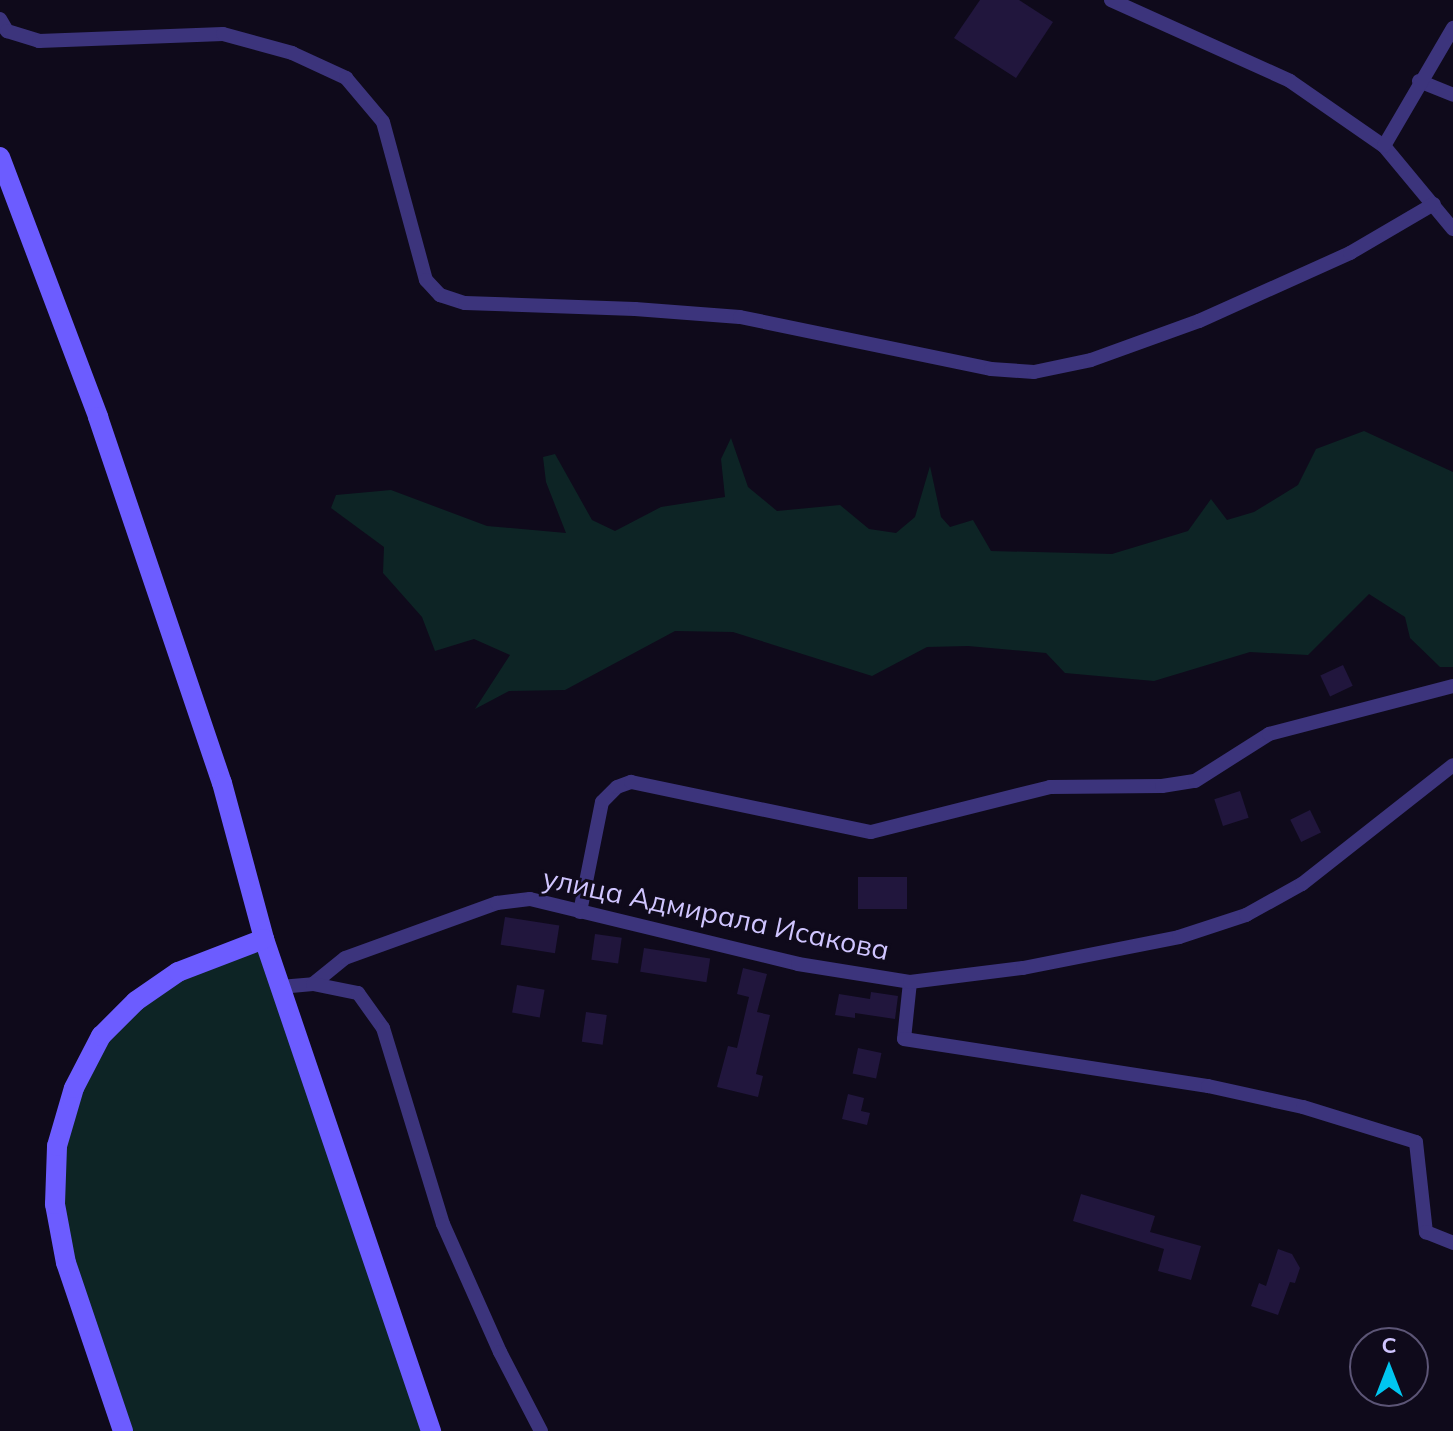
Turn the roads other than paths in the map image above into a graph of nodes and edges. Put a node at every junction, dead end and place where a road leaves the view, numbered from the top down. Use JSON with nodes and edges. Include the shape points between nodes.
{"nodes":[{"id":1,"x":1111,"y":0,"type":"edge"},
{"id":2,"x":0,"y":19,"type":"edge"},
{"id":3,"x":1453,"y":28,"type":"edge"},
{"id":4,"x":1419,"y":81,"type":"junction"},
{"id":5,"x":1453,"y":95,"type":"edge"},
{"id":6,"x":1384,"y":146,"type":"junction"},
{"id":7,"x":0,"y":157,"type":"edge"},
{"id":8,"x":1434,"y":204,"type":"junction"},
{"id":9,"x":1453,"y":229,"type":"edge"},
{"id":10,"x":1453,"y":686,"type":"edge"},
{"id":11,"x":1453,"y":765,"type":"edge"},
{"id":12,"x":580,"y":912,"type":"junction"},
{"id":13,"x":264,"y":939,"type":"junction"},
{"id":14,"x":910,"y":982,"type":"junction"},
{"id":15,"x":313,"y":984,"type":"junction"},
{"id":16,"x":280,"y":987,"type":"junction"},
{"id":17,"x":1453,"y":1243,"type":"edge"},
{"id":18,"x":123,"y":1431,"type":"edge"},
{"id":19,"x":431,"y":1431,"type":"edge"},
{"id":20,"x":541,"y":1431,"type":"edge"}],
"edges":[{"from":1,"to":6,"type":"street","via":[[1290,81]]},
{"from":2,"to":8,"type":"street","via":[[7,31],[39,41],[223,34],[292,53],[346,78],[383,122],[426,280],[440,295],[465,303],[740,317],[991,369],[1034,372],[1091,360],[1199,321],[1350,253]]},
{"from":3,"to":4,"type":"street"},
{"from":4,"to":5,"type":"street"},
{"from":4,"to":6,"type":"street"},
{"from":6,"to":8,"type":"street"},
{"from":7,"to":13,"type":"main road","via":[[98,417],[222,783]]},
{"from":8,"to":9,"type":"street"},
{"from":10,"to":12,"type":"street","via":[[1269,734],[1195,781],[1050,787],[871,832],[631,782],[602,802]]},
{"from":11,"to":14,"type":"street","name":"улица Адмирала Исакова","via":[[1302,884],[1246,915],[1179,937],[1023,968]]},
{"from":12,"to":14,"type":"street","name":"улица Адмирала Исакова","via":[[798,964]]},
{"from":12,"to":15,"type":"street","name":"улица Адмирала Исакова","via":[[530,899],[497,903],[345,958]]},
{"from":13,"to":16,"type":"main road"},
{"from":13,"to":18,"type":"main road","via":[[178,972],[136,1001],[101,1036],[74,1088],[57,1146],[55,1204],[66,1263]]},
{"from":14,"to":17,"type":"street","via":[[904,1039],[1208,1086],[1303,1107],[1416,1142],[1426,1232]]},
{"from":15,"to":16,"type":"street"},
{"from":15,"to":20,"type":"street","via":[[358,993],[383,1028],[443,1224]]},
{"from":16,"to":19,"type":"main road"}]}
